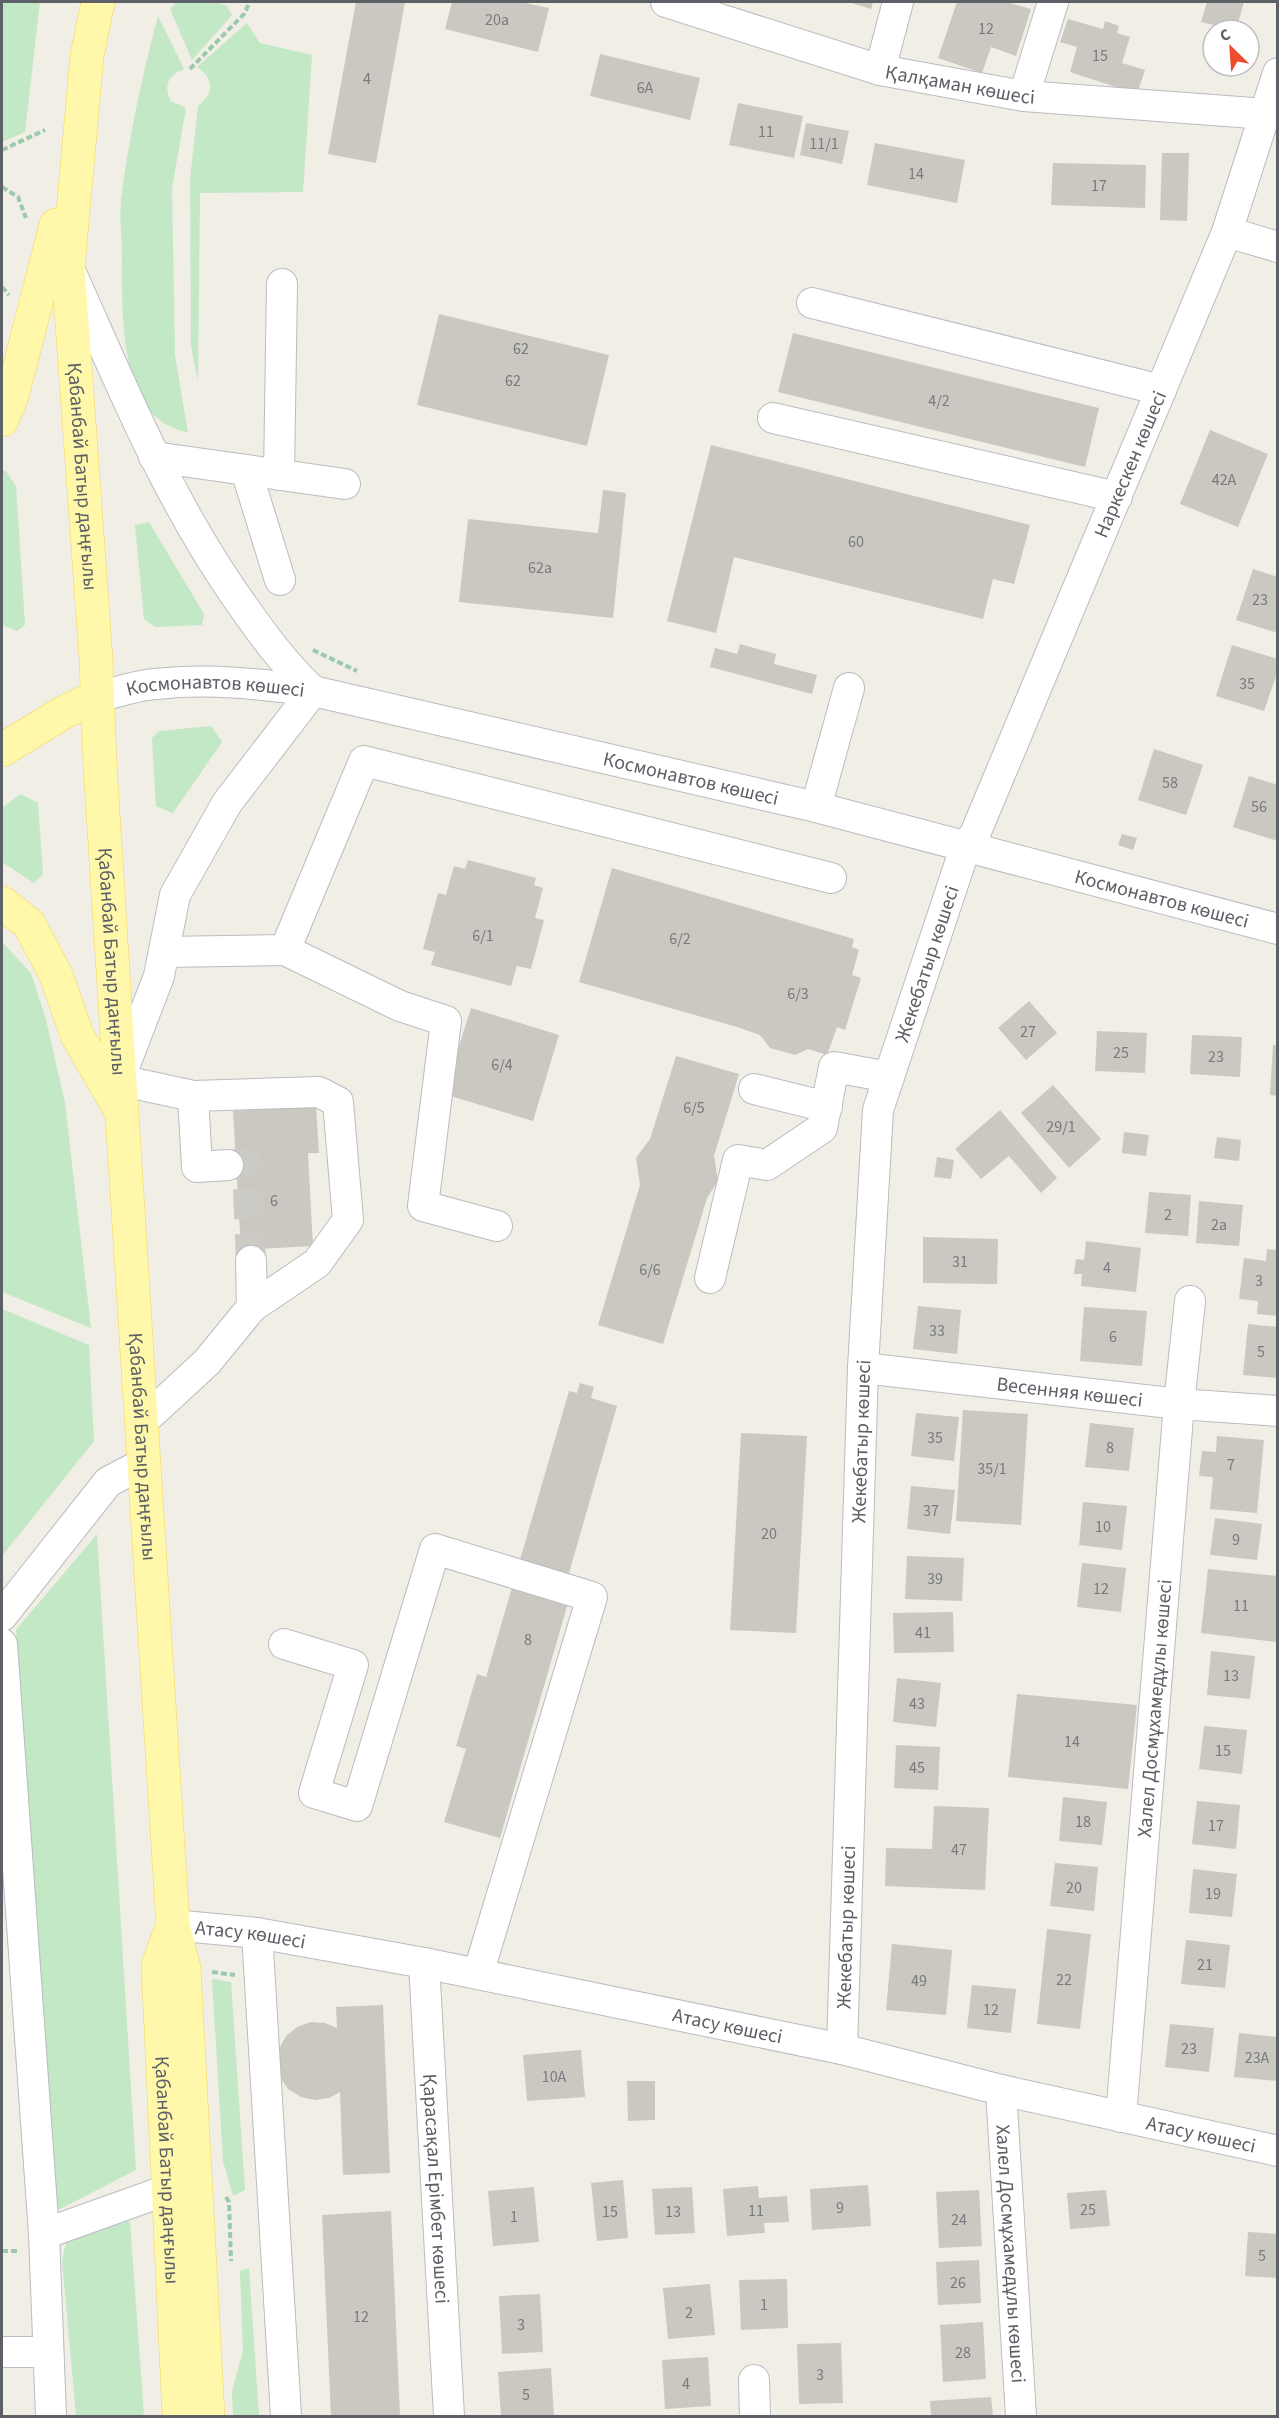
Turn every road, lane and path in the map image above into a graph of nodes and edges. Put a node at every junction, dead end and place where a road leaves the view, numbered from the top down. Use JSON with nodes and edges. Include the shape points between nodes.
{"nodes":[{"id":1,"x":98,"y":2,"type":"edge"},
{"id":2,"x":250,"y":2,"type":"edge"},
{"id":3,"x":666,"y":2,"type":"edge"},
{"id":4,"x":898,"y":2,"type":"edge"},
{"id":5,"x":1053,"y":2,"type":"edge"},
{"id":6,"x":749,"y":14,"type":"edge"},
{"id":7,"x":190,"y":69,"type":"dead end"},
{"id":8,"x":880,"y":70,"type":"junction"},
{"id":9,"x":1278,"y":74,"type":"edge"},
{"id":10,"x":1024,"y":96,"type":"junction"},
{"id":11,"x":1266,"y":114,"type":"junction"},
{"id":12,"x":45,"y":130,"type":"dead end"},
{"id":13,"x":80,"y":140,"type":"junction"},
{"id":14,"x":2,"y":150,"type":"edge"},
{"id":15,"x":2,"y":187,"type":"edge"},
{"id":16,"x":26,"y":218,"type":"dead end"},
{"id":17,"x":1227,"y":232,"type":"junction"},
{"id":18,"x":1278,"y":248,"type":"edge"},
{"id":19,"x":68,"y":267,"type":"junction"},
{"id":20,"x":282,"y":284,"type":"dead end"},
{"id":21,"x":812,"y":303,"type":"dead end"},
{"id":22,"x":1161,"y":390,"type":"junction"},
{"id":23,"x":773,"y":418,"type":"dead end"},
{"id":24,"x":2,"y":420,"type":"edge"},
{"id":25,"x":154,"y":457,"type":"junction"},
{"id":26,"x":246,"y":470,"type":"junction"},
{"id":27,"x":279,"y":475,"type":"junction"},
{"id":28,"x":345,"y":484,"type":"dead end"},
{"id":29,"x":1117,"y":497,"type":"junction"},
{"id":30,"x":280,"y":580,"type":"dead end"},
{"id":31,"x":849,"y":688,"type":"dead end"},
{"id":32,"x":313,"y":691,"type":"junction"},
{"id":33,"x":97,"y":697,"type":"junction"},
{"id":34,"x":2,"y":750,"type":"edge"},
{"id":35,"x":816,"y":807,"type":"junction"},
{"id":36,"x":965,"y":848,"type":"junction"},
{"id":37,"x":831,"y":878,"type":"dead end"},
{"id":38,"x":2,"y":903,"type":"edge"},
{"id":39,"x":1278,"y":928,"type":"edge"},
{"id":40,"x":285,"y":950,"type":"junction"},
{"id":41,"x":164,"y":952,"type":"junction"},
{"id":42,"x":889,"y":1077,"type":"junction"},
{"id":43,"x":119,"y":1080,"type":"junction"},
{"id":44,"x":754,"y":1089,"type":"dead end"},
{"id":45,"x":193,"y":1096,"type":"junction"},
{"id":46,"x":827,"y":1107,"type":"junction"},
{"id":47,"x":122,"y":1113,"type":"junction"},
{"id":48,"x":228,"y":1165,"type":"tunnel mouth"},
{"id":49,"x":497,"y":1226,"type":"dead end"},
{"id":50,"x":251,"y":1261,"type":"tunnel mouth"},
{"id":51,"x":710,"y":1278,"type":"dead end"},
{"id":52,"x":1190,"y":1301,"type":"dead end"},
{"id":53,"x":252,"y":1307,"type":"junction"},
{"id":54,"x":863,"y":1368,"type":"junction"},
{"id":55,"x":1179,"y":1404,"type":"junction"},
{"id":56,"x":1278,"y":1411,"type":"edge"},
{"id":57,"x":141,"y":1423,"type":"junction"},
{"id":58,"x":144,"y":1463,"type":"junction"},
{"id":59,"x":2,"y":1616,"type":"edge"},
{"id":60,"x":2,"y":1644,"type":"edge"},
{"id":61,"x":284,"y":1644,"type":"dead end"},
{"id":62,"x":9,"y":1839,"type":"edge"},
{"id":63,"x":173,"y":1925,"type":"junction"},
{"id":64,"x":257,"y":1933,"type":"junction"},
{"id":65,"x":424,"y":1963,"type":"junction"},
{"id":66,"x":207,"y":1971,"type":"dead end"},
{"id":67,"x":478,"y":1974,"type":"junction"},
{"id":68,"x":240,"y":1975,"type":"dead end"},
{"id":69,"x":842,"y":2049,"type":"junction"},
{"id":70,"x":1001,"y":2090,"type":"junction"},
{"id":71,"x":1121,"y":2117,"type":"junction"},
{"id":72,"x":1278,"y":2151,"type":"edge"},
{"id":73,"x":167,"y":2190,"type":"junction"},
{"id":74,"x":34,"y":2243,"type":"junction"},
{"id":75,"x":2,"y":2251,"type":"edge"},
{"id":76,"x":2,"y":2352,"type":"edge"},
{"id":77,"x":47,"y":2352,"type":"junction"},
{"id":78,"x":754,"y":2380,"type":"dead end"},
{"id":79,"x":51,"y":2416,"type":"edge"},
{"id":80,"x":179,"y":2416,"type":"edge"},
{"id":81,"x":208,"y":2416,"type":"edge"},
{"id":82,"x":286,"y":2416,"type":"edge"},
{"id":83,"x":449,"y":2416,"type":"edge"},
{"id":84,"x":755,"y":2416,"type":"edge"},
{"id":85,"x":1021,"y":2416,"type":"edge"}],
"edges":[{"from":1,"to":13,"type":"main road","name":"Қабанбай Батыр даңғылы","via":[[87,56]]},
{"from":2,"to":7,"type":"path","via":[[244,14]]},
{"from":3,"to":6,"type":"street","name":"Қалқаман көшесі"},
{"from":4,"to":8,"type":"street"},
{"from":5,"to":10,"type":"street"},
{"from":6,"to":8,"type":"street","name":"Қалқаман көшесі"},
{"from":8,"to":10,"type":"street","name":"Қалқаман көшесі"},
{"from":9,"to":11,"type":"street","name":"Наркескен көшесі"},
{"from":10,"to":11,"type":"street","name":"Қалқаман көшесі"},
{"from":11,"to":17,"type":"street","name":"Наркескен көшесі"},
{"from":12,"to":14,"type":"path"},
{"from":13,"to":19,"type":"main road","name":"Қабанбай Батыр даңғылы"},
{"from":13,"to":24,"type":"main road","via":[[12,396]]},
{"from":15,"to":16,"type":"path","via":[[18,197]]},
{"from":17,"to":18,"type":"street"},
{"from":17,"to":22,"type":"street","name":"Наркескен көшесі"},
{"from":19,"to":25,"type":"street"},
{"from":19,"to":33,"type":"main road","name":"Қабанбай Батыр даңғылы"},
{"from":20,"to":27,"type":"street"},
{"from":21,"to":22,"type":"street"},
{"from":22,"to":29,"type":"street","name":"Наркескен көшесі"},
{"from":23,"to":29,"type":"street"},
{"from":25,"to":26,"type":"street"},
{"from":25,"to":32,"type":"street","via":[[210,558],[286,665]]},
{"from":26,"to":27,"type":"street"},
{"from":26,"to":30,"type":"street"},
{"from":27,"to":28,"type":"street"},
{"from":29,"to":36,"type":"street","name":"Наркескен көшесі","via":[[975,834]]},
{"from":31,"to":35,"type":"street"},
{"from":32,"to":33,"type":"street","name":"Космонавтов көшесі","via":[[242,682],[194,682],[154,684]]},
{"from":32,"to":35,"type":"street","name":"Космонавтов көшесі"},
{"from":32,"to":41,"type":"street","via":[[227,803],[175,895]]},
{"from":33,"to":34,"type":"main road"},
{"from":33,"to":43,"type":"main road","name":"Қабанбай Батыр даңғылы"},
{"from":35,"to":36,"type":"street","name":"Космонавтов көшесі"},
{"from":36,"to":39,"type":"street","name":"Космонавтов көшесі"},
{"from":36,"to":42,"type":"street","name":"Жекебатыр көшесі"},
{"from":37,"to":40,"type":"street","via":[[364,761]]},
{"from":38,"to":47,"type":"main road","via":[[29,924],[56,975],[77,1035]]},
{"from":40,"to":41,"type":"street"},
{"from":40,"to":49,"type":"street","via":[[400,1006],[446,1021],[423,1206]]},
{"from":41,"to":43,"type":"street","via":[[159,976]]},
{"from":42,"to":46,"type":"street","via":[[834,1067]]},
{"from":42,"to":54,"type":"street","name":"Жекебатыр көшесі","via":[[879,1110]]},
{"from":43,"to":45,"type":"street"},
{"from":43,"to":47,"type":"main road","name":"Қабанбай Батыр даңғылы"},
{"from":44,"to":46,"type":"street"},
{"from":45,"to":48,"type":"street","via":[[197,1167]]},
{"from":45,"to":53,"type":"street","via":[[319,1092],[338,1102],[348,1220],[317,1263]]},
{"from":46,"to":51,"type":"street","via":[[822,1128],[767,1165],[738,1160]]},
{"from":47,"to":57,"type":"main road","name":"Қабанбай Батыр даңғылы"},
{"from":50,"to":53,"type":"street"},
{"from":52,"to":55,"type":"street","name":"Халел Досмұхамедұлы көшесі"},
{"from":53,"to":57,"type":"street","via":[[207,1362]]},
{"from":54,"to":55,"type":"street","name":"Весенняя көшесі"},
{"from":54,"to":69,"type":"street","name":"Жекебатыр көшесі"},
{"from":55,"to":56,"type":"street","name":"Весенняя көшесі"},
{"from":55,"to":71,"type":"street","name":"Халел Досмұхамедұлы көшесі"},
{"from":57,"to":58,"type":"main road","name":"Қабанбай Батыр даңғылы"},
{"from":58,"to":59,"type":"street","via":[[108,1482]]},
{"from":58,"to":63,"type":"main road","name":"Қабанбай Батыр даңғылы"},
{"from":60,"to":62,"type":"street"},
{"from":61,"to":67,"type":"street","via":[[353,1665],[314,1793],[357,1806],[435,1549],[592,1597]]},
{"from":62,"to":74,"type":"street"},
{"from":63,"to":64,"type":"street","name":"Атасу көшесі"},
{"from":63,"to":73,"type":"main road","name":"Қабанбай Батыр даңғылы","via":[[158,1965]]},
{"from":63,"to":81,"type":"main road","name":"Қабанбай Батыр даңғылы","via":[[184,1968]]},
{"from":64,"to":65,"type":"street","name":"Атасу көшесі"},
{"from":64,"to":82,"type":"street"},
{"from":65,"to":67,"type":"street","name":"Атасу көшесі"},
{"from":65,"to":83,"type":"street","name":"Қарасақал Ерімбет көшесі"},
{"from":66,"to":68,"type":"path"},
{"from":67,"to":69,"type":"street","name":"Атасу көшесі"},
{"from":69,"to":70,"type":"street","name":"Атасу көшесі"},
{"from":70,"to":71,"type":"street","name":"Атасу көшесі"},
{"from":70,"to":85,"type":"street","name":"Халел Досмұхамедұлы көшесі"},
{"from":71,"to":72,"type":"street","name":"Атасу көшесі"},
{"from":73,"to":74,"type":"street"},
{"from":73,"to":80,"type":"main road","name":"Қабанбай Батыр даңғылы"},
{"from":74,"to":75,"type":"path"},
{"from":74,"to":77,"type":"street"},
{"from":76,"to":77,"type":"street"},
{"from":77,"to":79,"type":"street"},
{"from":78,"to":84,"type":"street"}]}
